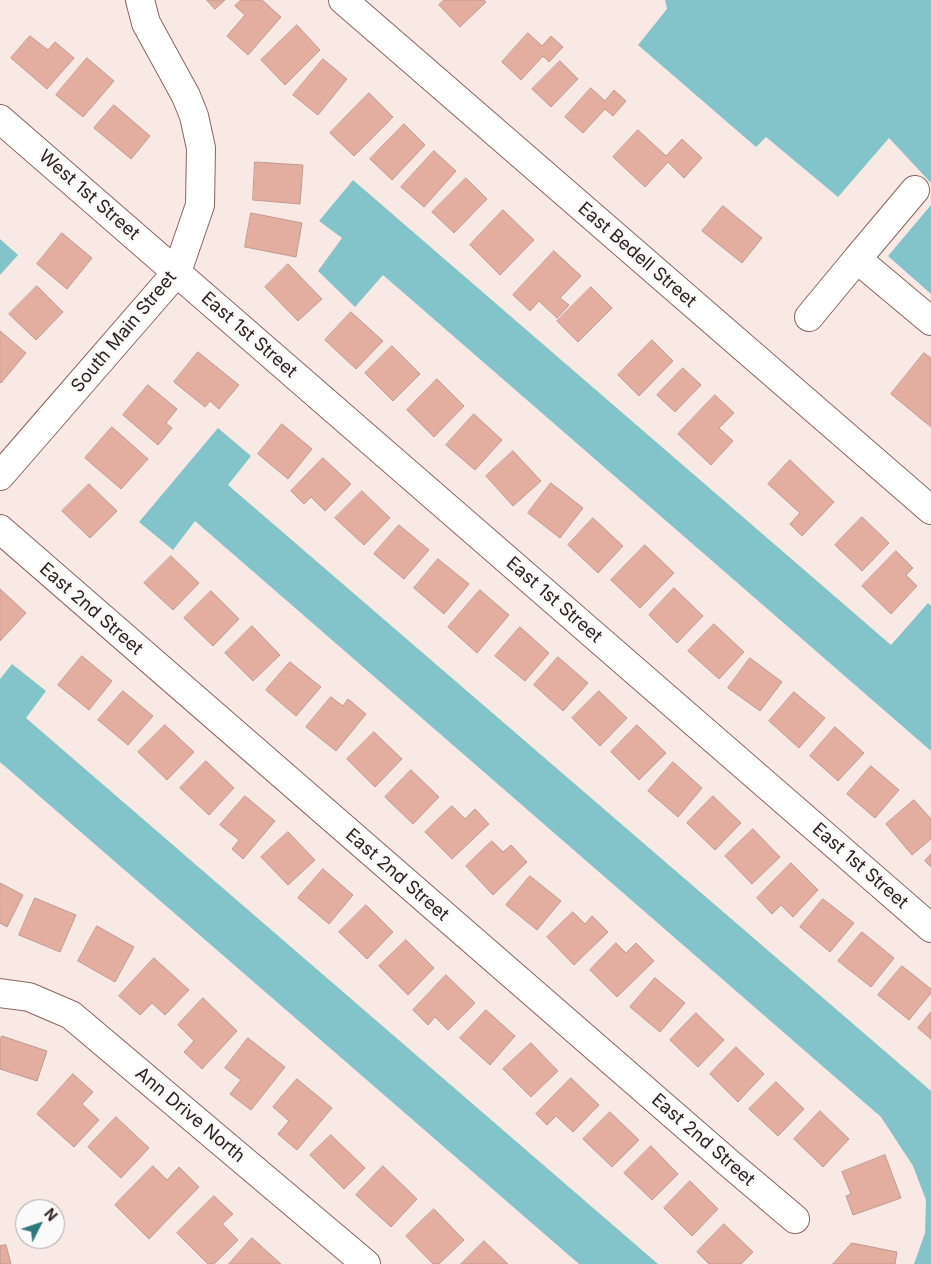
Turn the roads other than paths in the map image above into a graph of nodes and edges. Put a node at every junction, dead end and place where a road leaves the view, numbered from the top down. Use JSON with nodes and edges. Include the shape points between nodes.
{"nodes":[{"id":1,"x":140,"y":0,"type":"edge"},
{"id":2,"x":344,"y":0,"type":"edge"},
{"id":3,"x":0,"y":118,"type":"edge"},
{"id":4,"x":914,"y":190,"type":"dead end"},
{"id":5,"x":857,"y":259,"type":"junction"},
{"id":6,"x":177,"y":272,"type":"junction"},
{"id":7,"x":809,"y":317,"type":"dead end"},
{"id":8,"x":931,"y":321,"type":"edge"},
{"id":9,"x":0,"y":476,"type":"edge"},
{"id":10,"x":931,"y":510,"type":"edge"},
{"id":11,"x":0,"y":529,"type":"edge"},
{"id":12,"x":931,"y":928,"type":"edge"},
{"id":13,"x":0,"y":993,"type":"edge"},
{"id":14,"x":795,"y":1219,"type":"dead end"},
{"id":15,"x":366,"y":1264,"type":"edge"}],
"edges":[{"from":1,"to":6,"type":"street","name":"South Main Street","via":[[146,23],[186,96],[202,148],[200,205]]},
{"from":2,"to":10,"type":"street","name":"East Bedell Street"},
{"from":3,"to":6,"type":"street","name":"West 1st Street"},
{"from":4,"to":5,"type":"street"},
{"from":5,"to":7,"type":"street"},
{"from":5,"to":8,"type":"street"},
{"from":6,"to":9,"type":"street","name":"South Main Street"},
{"from":6,"to":12,"type":"street","name":"East 1st Street"},
{"from":11,"to":14,"type":"street","name":"East 2nd Street"},
{"from":13,"to":15,"type":"street","name":"Ann Drive North","via":[[29,997],[71,1015]]}]}
